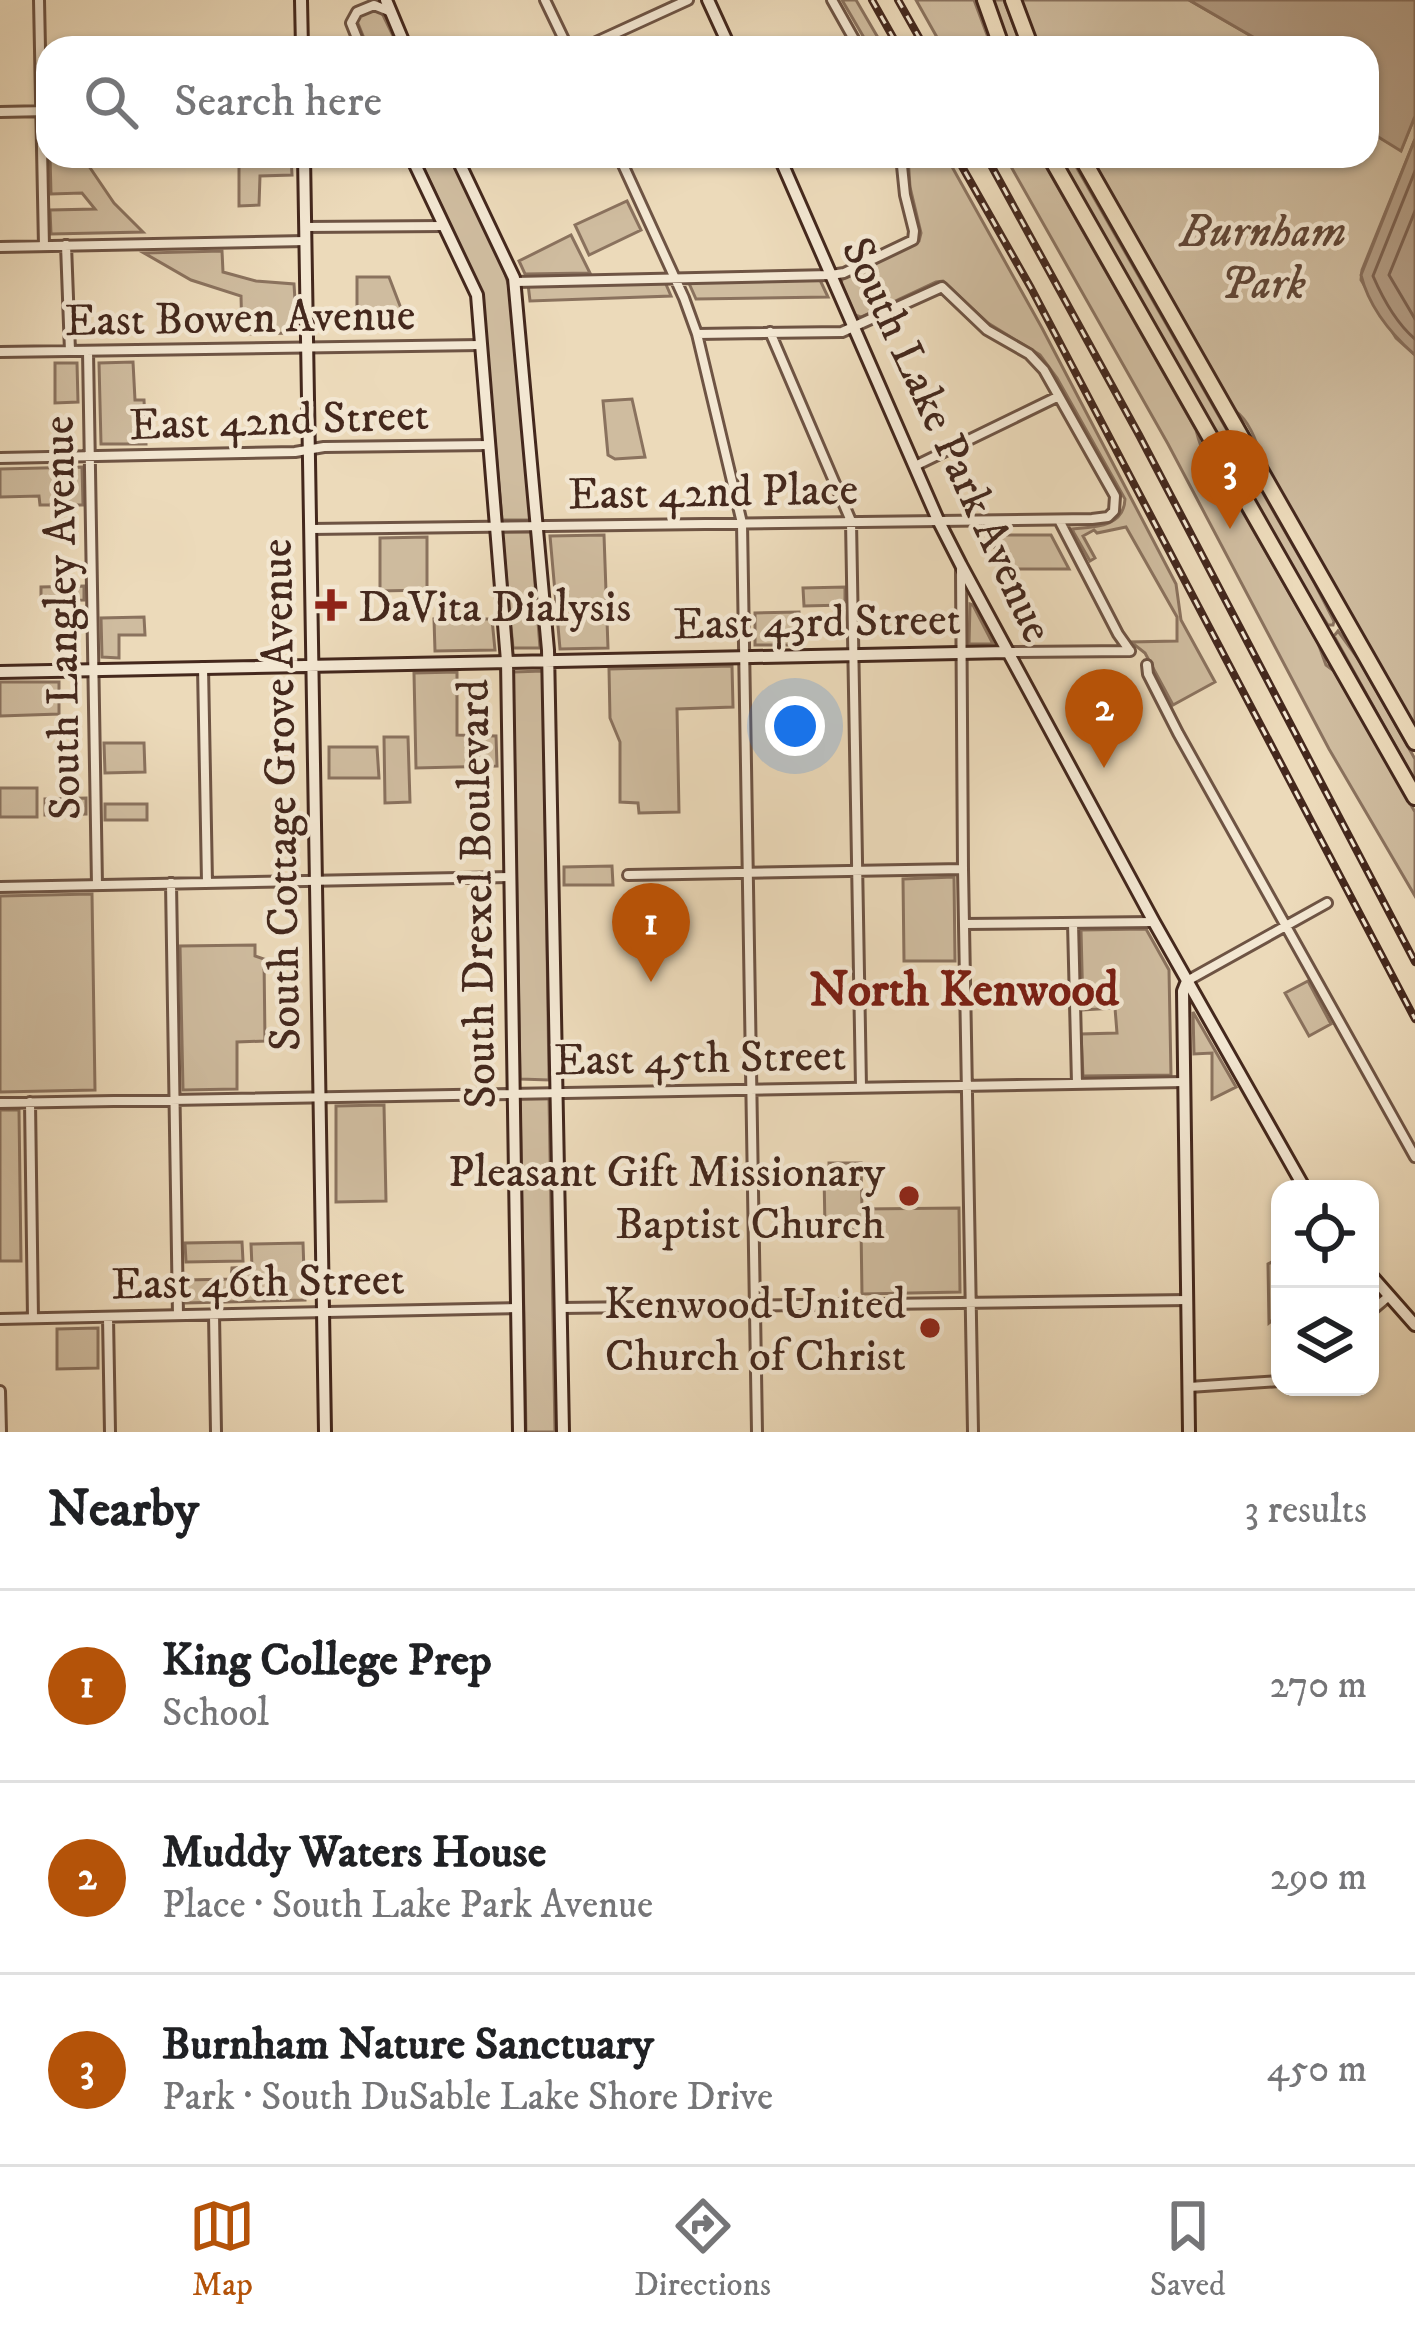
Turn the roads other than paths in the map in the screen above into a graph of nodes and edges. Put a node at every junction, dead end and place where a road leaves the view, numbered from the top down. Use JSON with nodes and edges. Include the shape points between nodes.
{"nodes":[{"id":1,"x":39,"y":0,"type":"edge"},
{"id":2,"x":301,"y":0,"type":"edge"},
{"id":3,"x":545,"y":0,"type":"edge"},
{"id":4,"x":688,"y":0,"type":"edge"},
{"id":5,"x":708,"y":0,"type":"edge"},
{"id":6,"x":832,"y":0,"type":"edge"},
{"id":7,"x":985,"y":0,"type":"edge"},
{"id":8,"x":1013,"y":0,"type":"edge"},
{"id":9,"x":388,"y":6,"type":"edge"},
{"id":10,"x":41,"y":36,"type":"edge"},
{"id":11,"x":302,"y":36,"type":"edge"},
{"id":12,"x":356,"y":36,"type":"edge"},
{"id":13,"x":401,"y":36,"type":"edge"},
{"id":14,"x":562,"y":36,"type":"edge"},
{"id":15,"x":610,"y":36,"type":"edge"},
{"id":16,"x":724,"y":36,"type":"edge"},
{"id":17,"x":852,"y":36,"type":"edge"},
{"id":18,"x":998,"y":36,"type":"edge"},
{"id":19,"x":1026,"y":36,"type":"edge"},
{"id":20,"x":36,"y":111,"type":"edge"},
{"id":21,"x":0,"y":112,"type":"edge"},
{"id":22,"x":45,"y":168,"type":"edge"},
{"id":23,"x":304,"y":168,"type":"edge"},
{"id":24,"x":417,"y":168,"type":"edge"},
{"id":25,"x":462,"y":168,"type":"edge"},
{"id":26,"x":624,"y":168,"type":"edge"},
{"id":27,"x":784,"y":168,"type":"edge"},
{"id":28,"x":902,"y":168,"type":"edge"},
{"id":29,"x":1057,"y":168,"type":"edge"},
{"id":30,"x":1088,"y":168,"type":"edge"},
{"id":31,"x":305,"y":226,"type":"junction"},
{"id":32,"x":444,"y":226,"type":"junction"},
{"id":33,"x":305,"y":241,"type":"junction"},
{"id":34,"x":66,"y":245,"type":"junction"},
{"id":35,"x":44,"y":246,"type":"junction"},
{"id":36,"x":0,"y":247,"type":"edge"},
{"id":37,"x":831,"y":275,"type":"junction"},
{"id":38,"x":674,"y":278,"type":"junction"},
{"id":39,"x":515,"y":282,"type":"junction"},
{"id":40,"x":853,"y":326,"type":"junction"},
{"id":41,"x":770,"y":332,"type":"junction"},
{"id":42,"x":697,"y":334,"type":"junction"},
{"id":43,"x":481,"y":345,"type":"junction"},
{"id":44,"x":308,"y":348,"type":"junction"},
{"id":45,"x":88,"y":350,"type":"junction"},
{"id":46,"x":70,"y":351,"type":"junction"},
{"id":47,"x":0,"y":352,"type":"edge"},
{"id":48,"x":1057,"y":398,"type":"junction"},
{"id":49,"x":489,"y":445,"type":"junction"},
{"id":50,"x":310,"y":449,"type":"junction"},
{"id":51,"x":90,"y":456,"type":"junction"},
{"id":52,"x":0,"y":458,"type":"edge"},
{"id":53,"x":915,"y":466,"type":"junction"},
{"id":54,"x":1059,"y":519,"type":"junction"},
{"id":55,"x":938,"y":520,"type":"junction"},
{"id":56,"x":851,"y":521,"type":"junction"},
{"id":57,"x":742,"y":523,"type":"junction"},
{"id":58,"x":495,"y":526,"type":"junction"},
{"id":59,"x":538,"y":526,"type":"junction"},
{"id":60,"x":311,"y":530,"type":"junction"},
{"id":61,"x":961,"y":565,"type":"junction"},
{"id":62,"x":1008,"y":652,"type":"junction"},
{"id":63,"x":961,"y":653,"type":"junction"},
{"id":64,"x":853,"y":655,"type":"junction"},
{"id":65,"x":744,"y":657,"type":"junction"},
{"id":66,"x":507,"y":661,"type":"junction"},
{"id":67,"x":549,"y":661,"type":"junction"},
{"id":68,"x":313,"y":665,"type":"junction"},
{"id":69,"x":1147,"y":665,"type":"dead end"},
{"id":70,"x":203,"y":667,"type":"junction"},
{"id":71,"x":94,"y":670,"type":"junction"},
{"id":72,"x":0,"y":672,"type":"edge"},
{"id":73,"x":1415,"y":742,"type":"edge"},
{"id":74,"x":1415,"y":797,"type":"edge"},
{"id":75,"x":963,"y":869,"type":"junction"},
{"id":76,"x":856,"y":872,"type":"junction"},
{"id":77,"x":748,"y":873,"type":"junction"},
{"id":78,"x":628,"y":875,"type":"dead end"},
{"id":79,"x":510,"y":877,"type":"junction"},
{"id":80,"x":317,"y":880,"type":"junction"},
{"id":81,"x":207,"y":882,"type":"junction"},
{"id":82,"x":171,"y":883,"type":"junction"},
{"id":83,"x":97,"y":885,"type":"junction"},
{"id":84,"x":0,"y":887,"type":"edge"},
{"id":85,"x":1327,"y":903,"type":"dead end"},
{"id":86,"x":1154,"y":922,"type":"junction"},
{"id":87,"x":1073,"y":923,"type":"junction"},
{"id":88,"x":964,"y":924,"type":"junction"},
{"id":89,"x":1285,"y":926,"type":"junction"},
{"id":90,"x":1187,"y":981,"type":"junction"},
{"id":91,"x":1184,"y":1082,"type":"junction"},
{"id":92,"x":1077,"y":1083,"type":"junction"},
{"id":93,"x":968,"y":1085,"type":"junction"},
{"id":94,"x":861,"y":1087,"type":"junction"},
{"id":95,"x":752,"y":1088,"type":"junction"},
{"id":96,"x":557,"y":1091,"type":"junction"},
{"id":97,"x":514,"y":1092,"type":"junction"},
{"id":98,"x":320,"y":1096,"type":"junction"},
{"id":99,"x":175,"y":1099,"type":"junction"},
{"id":100,"x":0,"y":1102,"type":"edge"},
{"id":101,"x":30,"y":1102,"type":"junction"},
{"id":102,"x":1415,"y":1157,"type":"edge"},
{"id":103,"x":1300,"y":1180,"type":"edge"},
{"id":104,"x":1379,"y":1284,"type":"edge"},
{"id":105,"x":1389,"y":1295,"type":"junction"},
{"id":106,"x":1188,"y":1300,"type":"junction"},
{"id":107,"x":971,"y":1303,"type":"junction"},
{"id":108,"x":1379,"y":1304,"type":"edge"},
{"id":109,"x":755,"y":1305,"type":"junction"},
{"id":110,"x":518,"y":1308,"type":"junction"},
{"id":111,"x":561,"y":1308,"type":"junction"},
{"id":112,"x":323,"y":1312,"type":"junction"},
{"id":113,"x":214,"y":1314,"type":"junction"},
{"id":114,"x":178,"y":1315,"type":"junction"},
{"id":115,"x":108,"y":1316,"type":"junction"},
{"id":116,"x":33,"y":1318,"type":"junction"},
{"id":117,"x":0,"y":1319,"type":"edge"},
{"id":118,"x":1415,"y":1325,"type":"edge"},
{"id":119,"x":1271,"y":1382,"type":"edge"},
{"id":120,"x":1189,"y":1388,"type":"junction"},
{"id":121,"x":0,"y":1391,"type":"edge"},
{"id":122,"x":1,"y":1432,"type":"edge"},
{"id":123,"x":110,"y":1432,"type":"edge"},
{"id":124,"x":216,"y":1432,"type":"edge"},
{"id":125,"x":325,"y":1432,"type":"edge"},
{"id":126,"x":519,"y":1432,"type":"edge"},
{"id":127,"x":562,"y":1432,"type":"edge"},
{"id":128,"x":758,"y":1432,"type":"edge"},
{"id":129,"x":973,"y":1432,"type":"edge"},
{"id":130,"x":1189,"y":1432,"type":"edge"}],
"edges":[{"from":1,"to":10,"type":"street"},
{"from":2,"to":11,"type":"street"},
{"from":3,"to":14,"type":"street"},
{"from":4,"to":15,"type":"street"},
{"from":5,"to":16,"type":"street"},
{"from":6,"to":17,"type":"street"},
{"from":7,"to":18,"type":"highway"},
{"from":8,"to":19,"type":"highway"},
{"from":9,"to":12,"type":"street","via":[[356,13]]},
{"from":9,"to":13,"type":"street"},
{"from":20,"to":21,"type":"street"},
{"from":22,"to":35,"type":"street"},
{"from":23,"to":31,"type":"street","name":"South Cottage Grove Avenue"},
{"from":24,"to":32,"type":"street","name":"South Drexel Boulevard"},
{"from":25,"to":39,"type":"street","name":"South Drexel Boulevard"},
{"from":26,"to":38,"type":"street"},
{"from":27,"to":37,"type":"street","name":"South Lake Park Avenue"},
{"from":28,"to":37,"type":"street","via":[[915,235]]},
{"from":29,"to":74,"type":"highway"},
{"from":30,"to":73,"type":"highway"},
{"from":31,"to":32,"type":"street"},
{"from":31,"to":33,"type":"street","name":"South Cottage Grove Avenue"},
{"from":32,"to":43,"type":"street","name":"South Drexel Boulevard","via":[[477,295]]},
{"from":33,"to":34,"type":"street"},
{"from":33,"to":44,"type":"street","name":"South Cottage Grove Avenue"},
{"from":34,"to":35,"type":"street"},
{"from":34,"to":46,"type":"street","name":"South Langley Avenue"},
{"from":35,"to":36,"type":"street"},
{"from":37,"to":38,"type":"street"},
{"from":37,"to":40,"type":"street","name":"South Lake Park Avenue"},
{"from":38,"to":39,"type":"street"},
{"from":38,"to":42,"type":"street"},
{"from":39,"to":59,"type":"street","name":"South Drexel Boulevard"},
{"from":40,"to":41,"type":"street"},
{"from":40,"to":48,"type":"street","via":[[937,287],[947,290],[988,330],[1029,354]]},
{"from":40,"to":53,"type":"street","name":"South Lake Park Avenue"},
{"from":41,"to":42,"type":"street"},
{"from":41,"to":56,"type":"street"},
{"from":42,"to":57,"type":"street"},
{"from":43,"to":44,"type":"street","name":"East Bowen Avenue"},
{"from":43,"to":49,"type":"street","name":"South Drexel Boulevard"},
{"from":44,"to":45,"type":"street","name":"East Bowen Avenue"},
{"from":44,"to":50,"type":"street","name":"South Cottage Grove Avenue"},
{"from":45,"to":46,"type":"street","name":"East Bowen Avenue"},
{"from":45,"to":51,"type":"street","name":"South Langley Avenue"},
{"from":46,"to":47,"type":"street","name":"East Bowen Avenue"},
{"from":48,"to":53,"type":"street"},
{"from":48,"to":54,"type":"street","name":"East 42nd Place","via":[[1117,502],[1104,518]]},
{"from":49,"to":50,"type":"street","name":"East 42nd Street"},
{"from":49,"to":58,"type":"street","name":"South Drexel Boulevard"},
{"from":50,"to":51,"type":"street","name":"East 42nd Street"},
{"from":50,"to":60,"type":"street","name":"South Cottage Grove Avenue"},
{"from":51,"to":52,"type":"street","name":"East 42nd Street"},
{"from":51,"to":71,"type":"street","name":"South Langley Avenue"},
{"from":53,"to":55,"type":"street","name":"South Lake Park Avenue"},
{"from":54,"to":55,"type":"street","name":"East 42nd Place"},
{"from":54,"to":62,"type":"street","name":"East 43rd Street","via":[[1130,650]]},
{"from":55,"to":56,"type":"street","name":"East 42nd Place"},
{"from":55,"to":61,"type":"street","name":"South Lake Park Avenue"},
{"from":56,"to":57,"type":"street","name":"East 42nd Place"},
{"from":56,"to":64,"type":"street"},
{"from":57,"to":59,"type":"street","name":"East 42nd Place"},
{"from":57,"to":65,"type":"street"},
{"from":58,"to":59,"type":"street","name":"East 42nd Place"},
{"from":58,"to":60,"type":"street","name":"East 42nd Place"},
{"from":58,"to":66,"type":"street","name":"South Drexel Boulevard"},
{"from":59,"to":67,"type":"street","name":"South Drexel Boulevard"},
{"from":60,"to":68,"type":"street","name":"South Cottage Grove Avenue"},
{"from":61,"to":62,"type":"street","name":"South Lake Park Avenue"},
{"from":61,"to":63,"type":"street"},
{"from":62,"to":63,"type":"street","name":"East 43rd Street"},
{"from":62,"to":86,"type":"street","name":"South Lake Park Avenue"},
{"from":63,"to":64,"type":"street","name":"East 43rd Street"},
{"from":63,"to":75,"type":"street"},
{"from":64,"to":65,"type":"street","name":"East 43rd Street"},
{"from":64,"to":76,"type":"street"},
{"from":65,"to":67,"type":"street","name":"East 43rd Street"},
{"from":65,"to":77,"type":"street"},
{"from":66,"to":67,"type":"street","name":"East 43rd Street"},
{"from":66,"to":68,"type":"street","name":"East 43rd Street"},
{"from":66,"to":79,"type":"street","name":"South Drexel Boulevard"},
{"from":67,"to":96,"type":"street","name":"South Drexel Boulevard"},
{"from":68,"to":70,"type":"street","name":"East 43rd Street"},
{"from":68,"to":80,"type":"street","name":"South Cottage Grove Avenue"},
{"from":69,"to":89,"type":"street"},
{"from":70,"to":71,"type":"street","name":"East 43rd Street"},
{"from":70,"to":81,"type":"street"},
{"from":71,"to":72,"type":"street","name":"East 43rd Street"},
{"from":71,"to":83,"type":"street","name":"South Langley Avenue"},
{"from":75,"to":76,"type":"street"},
{"from":75,"to":88,"type":"street"},
{"from":76,"to":77,"type":"street"},
{"from":76,"to":94,"type":"street"},
{"from":77,"to":78,"type":"street"},
{"from":77,"to":95,"type":"street"},
{"from":79,"to":80,"type":"street"},
{"from":79,"to":97,"type":"street","name":"South Drexel Boulevard"},
{"from":80,"to":81,"type":"street"},
{"from":80,"to":98,"type":"street","name":"South Cottage Grove Avenue"},
{"from":81,"to":82,"type":"street"},
{"from":82,"to":83,"type":"street"},
{"from":82,"to":99,"type":"street"},
{"from":83,"to":84,"type":"street"},
{"from":85,"to":89,"type":"street"},
{"from":86,"to":87,"type":"street"},
{"from":86,"to":90,"type":"street","name":"South Lake Park Avenue"},
{"from":87,"to":88,"type":"street"},
{"from":87,"to":92,"type":"street"},
{"from":88,"to":93,"type":"street"},
{"from":89,"to":90,"type":"street"},
{"from":89,"to":102,"type":"street"},
{"from":90,"to":91,"type":"street"},
{"from":90,"to":103,"type":"street","name":"South Lake Park Avenue"},
{"from":91,"to":92,"type":"street","name":"East 45th Street"},
{"from":91,"to":106,"type":"street"},
{"from":92,"to":93,"type":"street","name":"East 45th Street"},
{"from":93,"to":94,"type":"street","name":"East 45th Street"},
{"from":93,"to":107,"type":"street"},
{"from":94,"to":95,"type":"street","name":"East 45th Street"},
{"from":95,"to":96,"type":"street","name":"East 45th Street"},
{"from":95,"to":109,"type":"street"},
{"from":96,"to":97,"type":"street","name":"East 45th Street"},
{"from":96,"to":111,"type":"street","name":"South Drexel Boulevard"},
{"from":97,"to":98,"type":"street","name":"East 45th Street"},
{"from":97,"to":110,"type":"street","name":"South Drexel Boulevard"},
{"from":98,"to":99,"type":"street","name":"East 45th Street"},
{"from":98,"to":112,"type":"street","name":"South Cottage Grove Avenue"},
{"from":99,"to":101,"type":"street","name":"East 45th Street"},
{"from":99,"to":114,"type":"street"},
{"from":100,"to":101,"type":"street","name":"East 45th Street"},
{"from":101,"to":116,"type":"street"},
{"from":104,"to":105,"type":"street"},
{"from":105,"to":108,"type":"street"},
{"from":105,"to":118,"type":"street"},
{"from":106,"to":107,"type":"street"},
{"from":106,"to":120,"type":"street"},
{"from":107,"to":109,"type":"street"},
{"from":107,"to":129,"type":"street"},
{"from":109,"to":111,"type":"street"},
{"from":109,"to":128,"type":"street"},
{"from":110,"to":112,"type":"street","name":"East 46th Street"},
{"from":110,"to":126,"type":"street","name":"South Drexel Boulevard"},
{"from":111,"to":127,"type":"street","name":"South Drexel Boulevard"},
{"from":112,"to":113,"type":"street","name":"East 46th Street"},
{"from":112,"to":125,"type":"street","name":"South Cottage Grove Avenue"},
{"from":113,"to":114,"type":"street","name":"East 46th Street"},
{"from":113,"to":124,"type":"street"},
{"from":114,"to":115,"type":"street","name":"East 46th Street"},
{"from":115,"to":116,"type":"street","name":"East 46th Street"},
{"from":115,"to":123,"type":"street"},
{"from":116,"to":117,"type":"street","name":"East 46th Street"},
{"from":119,"to":120,"type":"street"},
{"from":120,"to":130,"type":"street"},
{"from":121,"to":122,"type":"street"}]}
